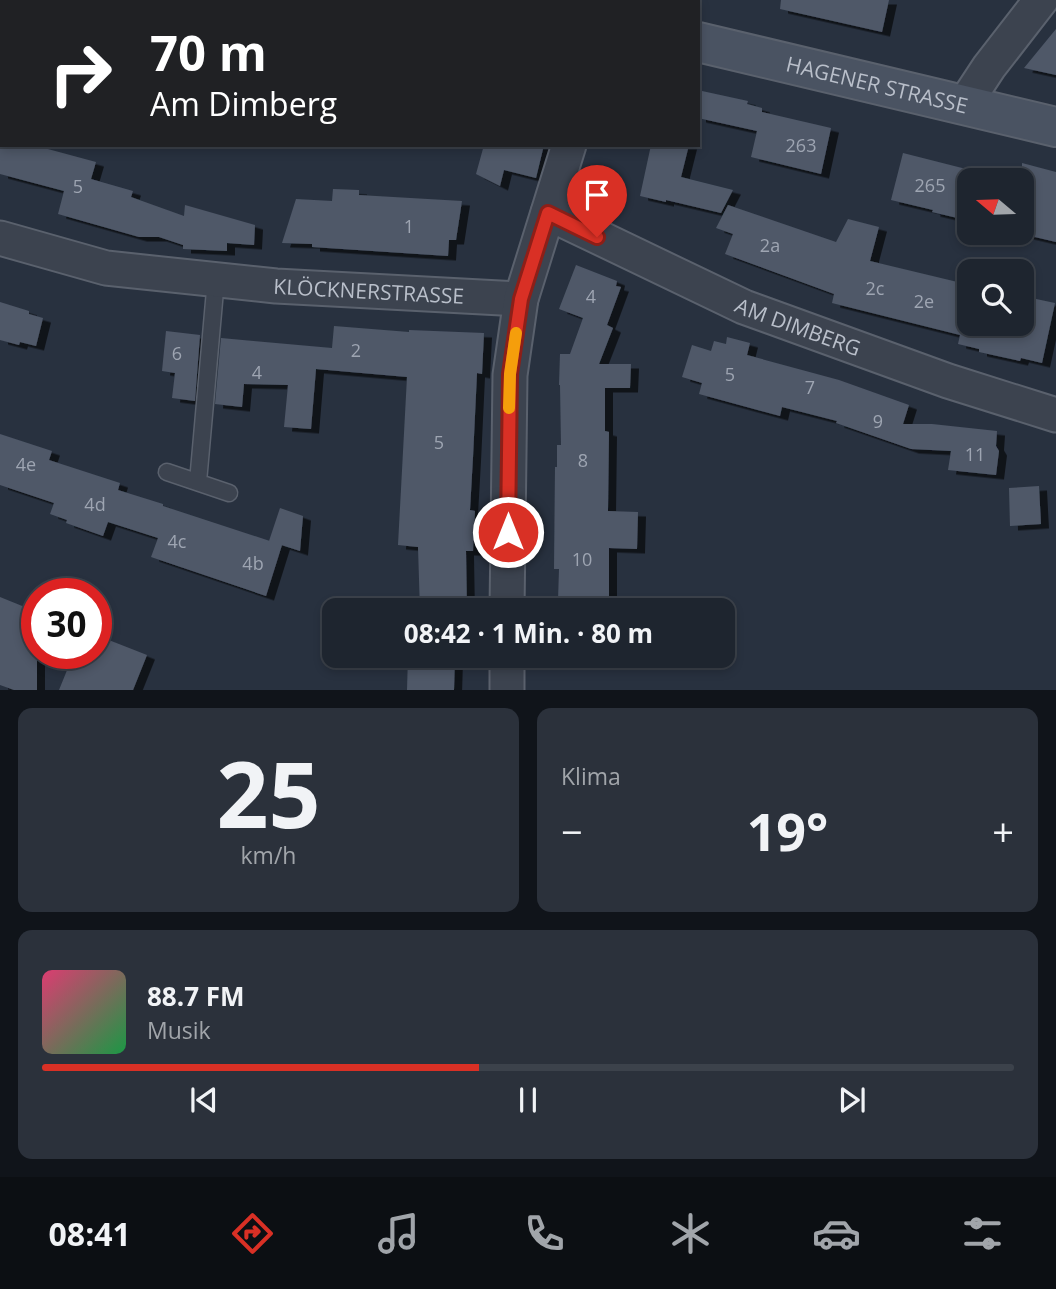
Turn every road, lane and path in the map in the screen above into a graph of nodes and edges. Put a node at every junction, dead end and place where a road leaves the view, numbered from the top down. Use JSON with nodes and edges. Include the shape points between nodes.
{"nodes":[{"id":1,"x":1041,"y":0,"type":"edge"},
{"id":2,"x":700,"y":41,"type":"edge"},
{"id":3,"x":964,"y":105,"type":"junction"},
{"id":4,"x":1056,"y":127,"type":"edge"},
{"id":5,"x":568,"y":147,"type":"edge"},
{"id":6,"x":548,"y":213,"type":"junction"},
{"id":7,"x":0,"y":238,"type":"edge"},
{"id":8,"x":216,"y":279,"type":"junction"},
{"id":9,"x":521,"y":299,"type":"junction"},
{"id":10,"x":1056,"y":415,"type":"edge"},
{"id":11,"x":167,"y":472,"type":"dead end"},
{"id":12,"x":198,"y":482,"type":"junction"},
{"id":13,"x":229,"y":493,"type":"dead end"},
{"id":14,"x":508,"y":598,"type":"edge"},
{"id":15,"x":507,"y":668,"type":"edge"},
{"id":16,"x":507,"y":690,"type":"edge"}],
"edges":[{"from":1,"to":3,"type":"street"},
{"from":2,"to":3,"type":"main road","name":"HAGENER STRASSE"},
{"from":3,"to":4,"type":"main road","name":"HAGENER STRASSE"},
{"from":5,"to":6,"type":"street"},
{"from":6,"to":9,"type":"street"},
{"from":6,"to":10,"type":"street","name":"AM DIMBERG","via":[[744,307]]},
{"from":7,"to":8,"type":"street","name":"KLÖCKNERSTRASSE","via":[[106,268]]},
{"from":8,"to":9,"type":"street","name":"KLÖCKNERSTRASSE"},
{"from":8,"to":12,"type":"lane"},
{"from":9,"to":14,"type":"street","via":[[510,374]]},
{"from":11,"to":12,"type":"lane"},
{"from":12,"to":13,"type":"lane"},
{"from":15,"to":16,"type":"street"}]}
